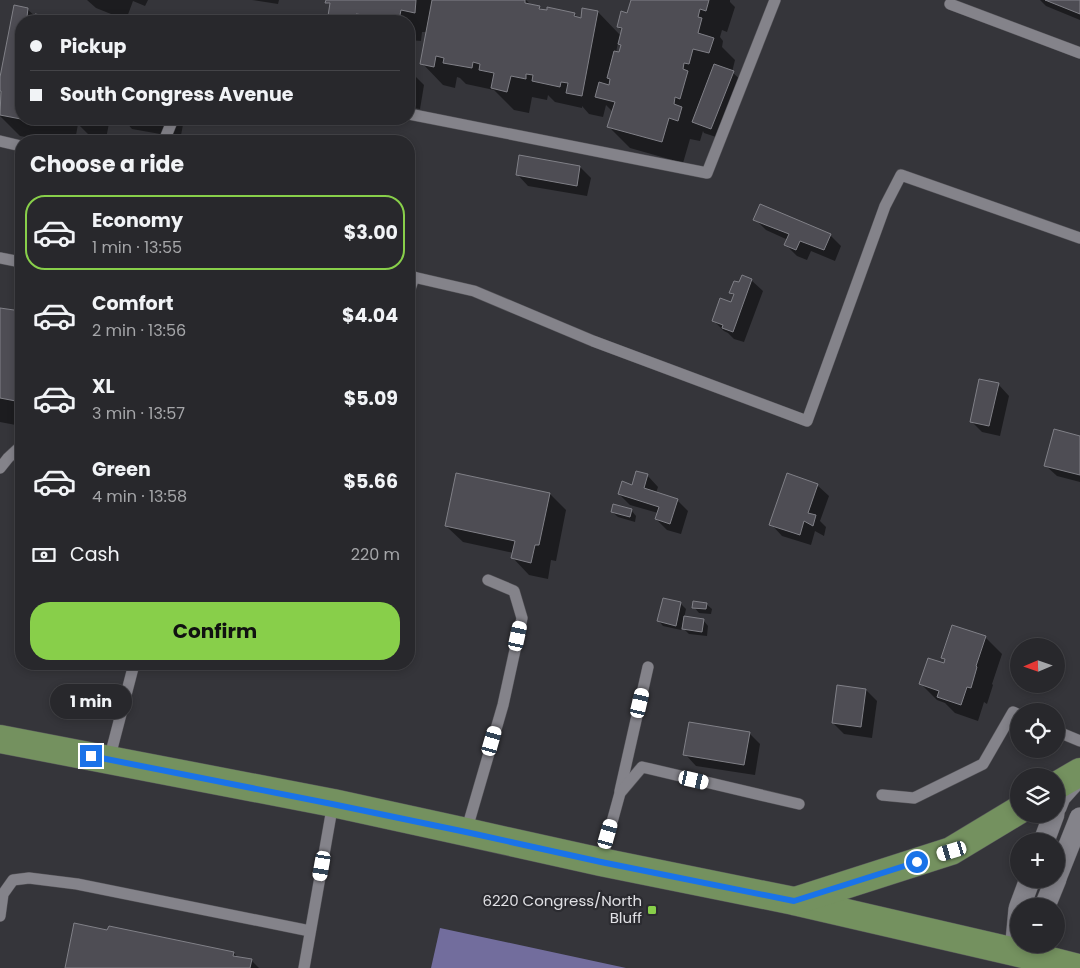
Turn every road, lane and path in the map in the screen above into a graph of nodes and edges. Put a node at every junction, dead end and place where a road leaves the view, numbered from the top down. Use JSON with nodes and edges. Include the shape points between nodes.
{"nodes":[{"id":1,"x":775,"y":0,"type":"edge"},
{"id":2,"x":950,"y":4,"type":"dead end"},
{"id":3,"x":1080,"y":53,"type":"edge"},
{"id":4,"x":415,"y":115,"type":"edge"},
{"id":5,"x":0,"y":142,"type":"edge"},
{"id":6,"x":15,"y":145,"type":"edge"},
{"id":7,"x":1080,"y":238,"type":"edge"},
{"id":8,"x":0,"y":258,"type":"edge"},
{"id":9,"x":15,"y":261,"type":"edge"},
{"id":10,"x":415,"y":277,"type":"edge"},
{"id":11,"x":15,"y":452,"type":"edge"},
{"id":12,"x":0,"y":468,"type":"edge"},
{"id":13,"x":488,"y":580,"type":"dead end"},
{"id":14,"x":648,"y":666,"type":"dead end"},
{"id":15,"x":132,"y":670,"type":"edge"},
{"id":16,"x":1010,"y":717,"type":"edge"},
{"id":17,"x":1065,"y":735,"type":"edge"},
{"id":18,"x":0,"y":739,"type":"edge"},
{"id":19,"x":1080,"y":741,"type":"edge"},
{"id":20,"x":109,"y":760,"type":"junction"},
{"id":21,"x":1080,"y":773,"type":"edge"},
{"id":22,"x":1065,"y":781,"type":"edge"},
{"id":23,"x":1065,"y":791,"type":"edge"},
{"id":24,"x":620,"y":793,"type":"junction"},
{"id":25,"x":882,"y":796,"type":"dead end"},
{"id":26,"x":332,"y":804,"type":"junction"},
{"id":27,"x":799,"y":804,"type":"dead end"},
{"id":28,"x":1010,"y":816,"type":"edge"},
{"id":29,"x":1080,"y":818,"type":"edge"},
{"id":30,"x":466,"y":832,"type":"junction"},
{"id":31,"x":1065,"y":856,"type":"edge"},
{"id":32,"x":601,"y":862,"type":"junction"},
{"id":33,"x":794,"y":901,"type":"junction"},
{"id":34,"x":1,"y":902,"type":"edge"},
{"id":35,"x":0,"y":916,"type":"edge"},
{"id":36,"x":310,"y":931,"type":"junction"},
{"id":37,"x":1010,"y":951,"type":"edge"},
{"id":38,"x":1020,"y":953,"type":"edge"},
{"id":39,"x":304,"y":968,"type":"edge"},
{"id":40,"x":1078,"y":968,"type":"edge"}],
"edges":[{"from":1,"to":4,"type":"lane","via":[[707,173]]},
{"from":2,"to":3,"type":"lane"},
{"from":5,"to":6,"type":"lane"},
{"from":7,"to":10,"type":"lane","via":[[901,175],[886,206],[807,421],[593,341],[474,291]]},
{"from":8,"to":9,"type":"lane"},
{"from":11,"to":12,"type":"lane"},
{"from":13,"to":30,"type":"lane","via":[[514,591],[522,618],[503,705]]},
{"from":14,"to":24,"type":"lane"},
{"from":15,"to":20,"type":"lane"},
{"from":16,"to":25,"type":"lane","via":[[983,764],[914,798]]},
{"from":17,"to":19,"type":"lane"},
{"from":18,"to":20,"type":"main road"},
{"from":20,"to":26,"type":"main road"},
{"from":21,"to":22,"type":"main road"},
{"from":21,"to":23,"type":"street"},
{"from":24,"to":27,"type":"lane","via":[[642,767]]},
{"from":24,"to":32,"type":"lane"},
{"from":26,"to":30,"type":"main road"},
{"from":26,"to":36,"type":"lane"},
{"from":28,"to":33,"type":"main road","via":[[952,851]]},
{"from":29,"to":31,"type":"street"},
{"from":30,"to":32,"type":"main road"},
{"from":32,"to":33,"type":"main road"},
{"from":33,"to":37,"type":"main road"},
{"from":34,"to":35,"type":"lane"},
{"from":34,"to":36,"type":"lane","via":[[13,880],[29,878],[77,884]]},
{"from":36,"to":39,"type":"lane"},
{"from":38,"to":40,"type":"main road"}]}
